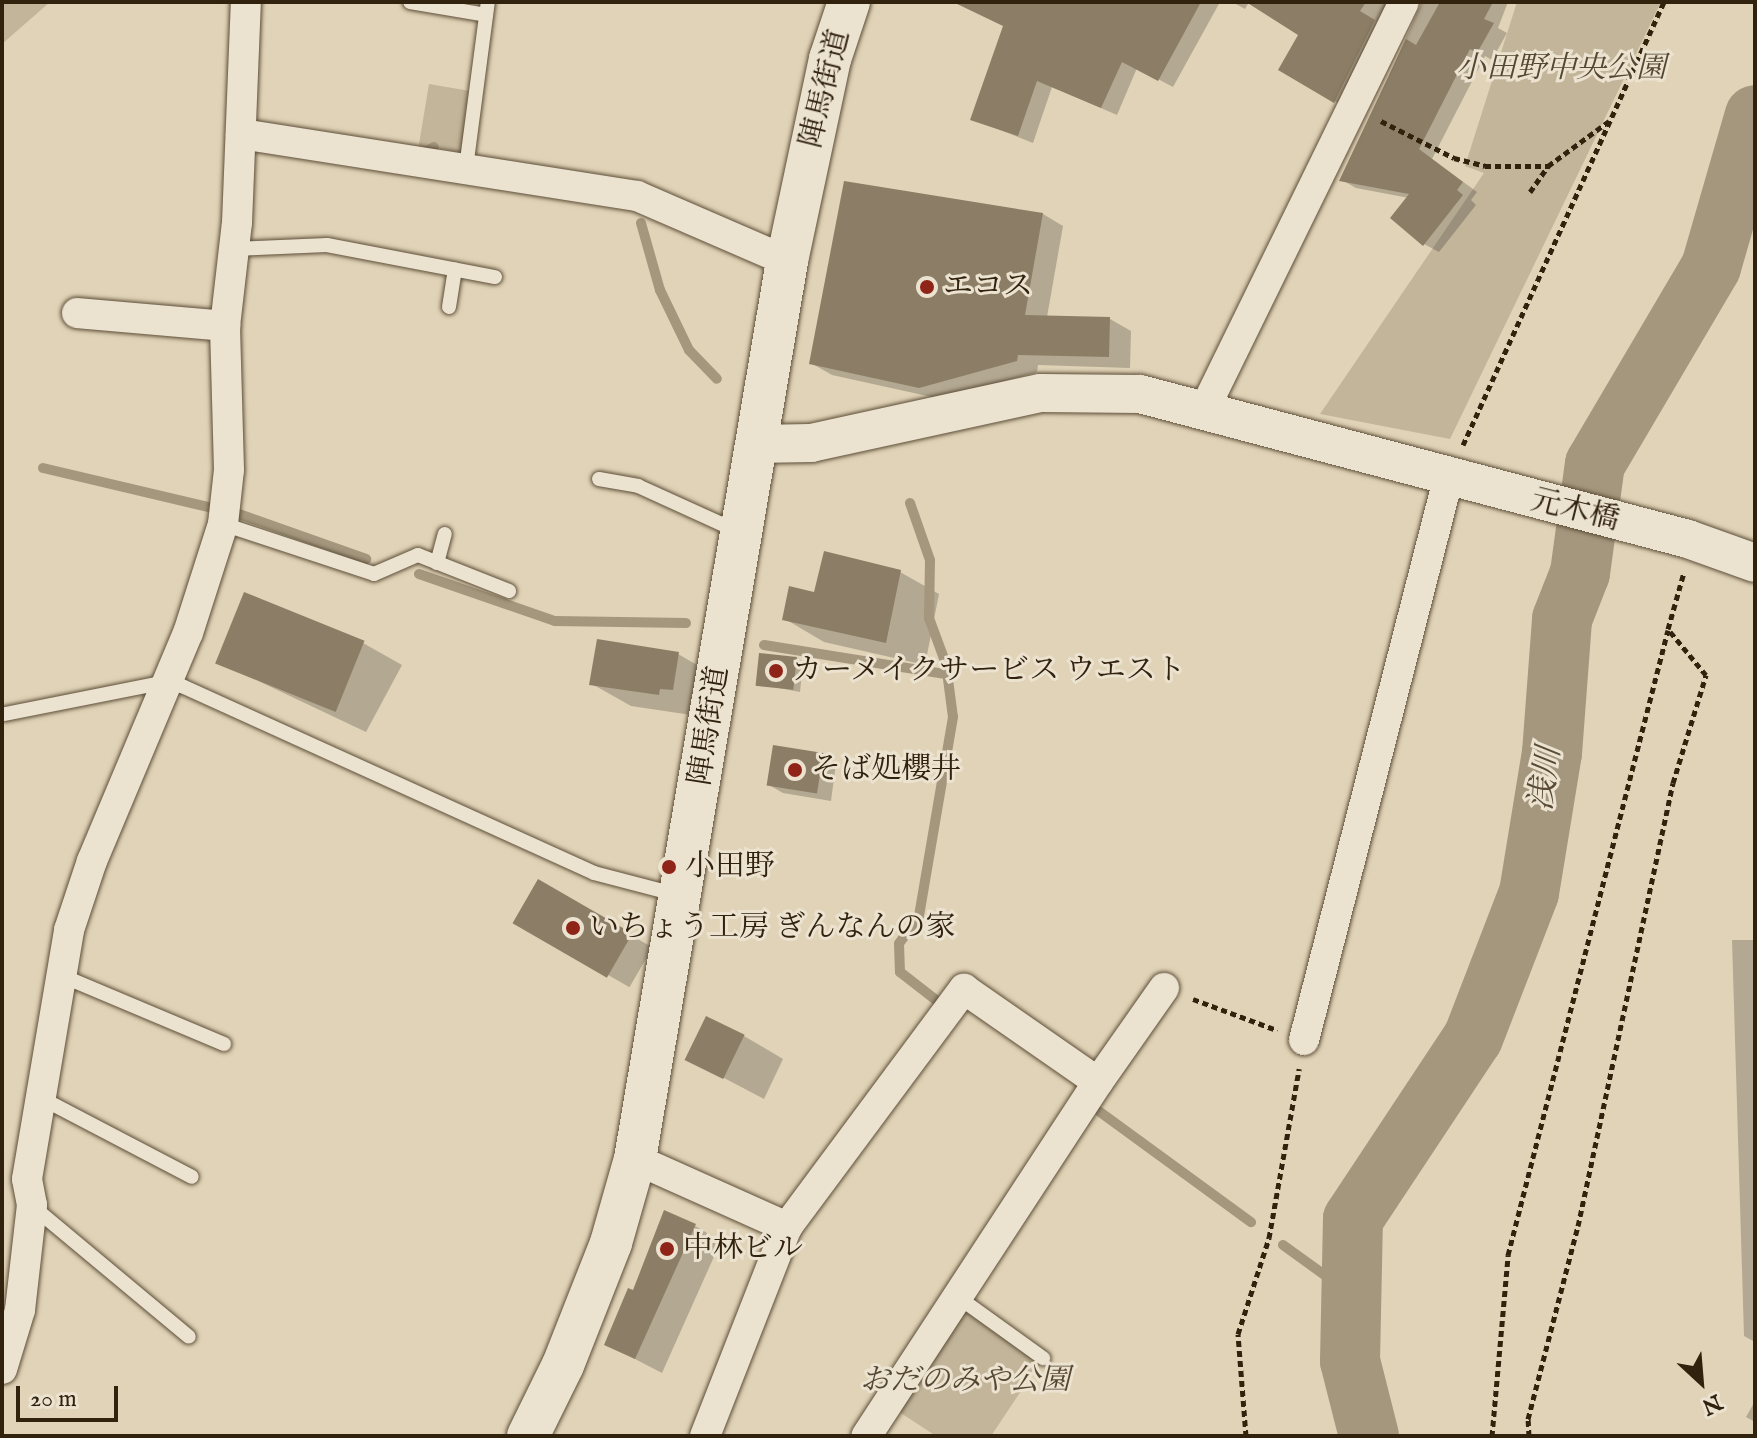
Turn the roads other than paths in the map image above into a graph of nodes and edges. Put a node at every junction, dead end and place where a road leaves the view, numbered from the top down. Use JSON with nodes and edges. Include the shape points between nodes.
{"nodes":[{"id":1,"x":246,"y":2,"type":"edge"},
{"id":2,"x":410,"y":2,"type":"edge"},
{"id":3,"x":849,"y":2,"type":"edge"},
{"id":4,"x":1404,"y":2,"type":"edge"},
{"id":5,"x":487,"y":8,"type":"edge"},
{"id":6,"x":241,"y":134,"type":"junction"},
{"id":7,"x":466,"y":168,"type":"junction"},
{"id":8,"x":234,"y":249,"type":"junction"},
{"id":9,"x":787,"y":261,"type":"junction"},
{"id":10,"x":455,"y":269,"type":"junction"},
{"id":11,"x":495,"y":277,"type":"dead end"},
{"id":12,"x":449,"y":307,"type":"dead end"},
{"id":13,"x":77,"y":313,"type":"dead end"},
{"id":14,"x":225,"y":326,"type":"junction"},
{"id":15,"x":1205,"y":408,"type":"junction"},
{"id":16,"x":756,"y":444,"type":"junction"},
{"id":17,"x":599,"y":479,"type":"dead end"},
{"id":18,"x":1454,"y":481,"type":"junction"},
{"id":19,"x":223,"y":524,"type":"junction"},
{"id":20,"x":741,"y":533,"type":"junction"},
{"id":21,"x":445,"y":534,"type":"dead end"},
{"id":22,"x":437,"y":563,"type":"junction"},
{"id":23,"x":1755,"y":563,"type":"edge"},
{"id":24,"x":509,"y":591,"type":"dead end"},
{"id":25,"x":167,"y":682,"type":"junction"},
{"id":26,"x":5,"y":714,"type":"dead end"},
{"id":27,"x":683,"y":897,"type":"junction"},
{"id":28,"x":60,"y":975,"type":"junction"},
{"id":29,"x":1164,"y":988,"type":"road end"},
{"id":30,"x":1304,"y":1040,"type":"road end"},
{"id":31,"x":224,"y":1044,"type":"dead end"},
{"id":32,"x":1098,"y":1082,"type":"junction"},
{"id":33,"x":41,"y":1098,"type":"junction"},
{"id":34,"x":635,"y":1159,"type":"junction"},
{"id":35,"x":192,"y":1177,"type":"dead end"},
{"id":36,"x":32,"y":1205,"type":"junction"},
{"id":37,"x":787,"y":1227,"type":"junction"},
{"id":38,"x":958,"y":1297,"type":"junction"},
{"id":39,"x":189,"y":1337,"type":"dead end"},
{"id":40,"x":1043,"y":1358,"type":"dead end"},
{"id":41,"x":2,"y":1369,"type":"edge"},
{"id":42,"x":528,"y":1436,"type":"edge"},
{"id":43,"x":705,"y":1436,"type":"edge"},
{"id":44,"x":866,"y":1436,"type":"edge"}],
"edges":[{"from":1,"to":6,"type":"street"},
{"from":2,"to":5,"type":"lane"},
{"from":3,"to":9,"type":"main road","name":"陣馬街道","via":[[830,59]]},
{"from":4,"to":15,"type":"street"},
{"from":5,"to":7,"type":"lane"},
{"from":6,"to":7,"type":"street"},
{"from":6,"to":8,"type":"street"},
{"from":7,"to":9,"type":"street","via":[[637,196]]},
{"from":8,"to":10,"type":"lane","via":[[327,245]]},
{"from":8,"to":14,"type":"street"},
{"from":9,"to":16,"type":"main road","name":"陣馬街道"},
{"from":10,"to":11,"type":"lane"},
{"from":10,"to":12,"type":"lane"},
{"from":13,"to":14,"type":"street"},
{"from":14,"to":19,"type":"street","via":[[229,470]]},
{"from":15,"to":16,"type":"street","name":"元木橋","via":[[1140,394],[1041,393],[811,443]]},
{"from":15,"to":18,"type":"street","name":"元木橋"},
{"from":16,"to":20,"type":"main road","name":"陣馬街道"},
{"from":17,"to":20,"type":"lane","via":[[638,486]]},
{"from":18,"to":23,"type":"street","name":"元木橋","via":[[1688,539]]},
{"from":18,"to":30,"type":"street"},
{"from":19,"to":22,"type":"lane","via":[[374,574],[418,555]]},
{"from":19,"to":25,"type":"street"},
{"from":20,"to":27,"type":"main road","name":"陣馬街道"},
{"from":21,"to":22,"type":"lane"},
{"from":22,"to":24,"type":"lane"},
{"from":25,"to":26,"type":"lane"},
{"from":25,"to":27,"type":"lane","via":[[594,873]]},
{"from":25,"to":28,"type":"street","via":[[92,861]]},
{"from":27,"to":34,"type":"main road","name":"陣馬街道"},
{"from":28,"to":31,"type":"lane"},
{"from":28,"to":33,"type":"street"},
{"from":29,"to":32,"type":"street"},
{"from":32,"to":37,"type":"street","via":[[964,989]]},
{"from":32,"to":38,"type":"street"},
{"from":33,"to":35,"type":"lane"},
{"from":33,"to":36,"type":"street","via":[[27,1179]]},
{"from":34,"to":37,"type":"street"},
{"from":34,"to":42,"type":"main road","name":"陣馬街道","via":[[606,1257]]},
{"from":36,"to":39,"type":"lane"},
{"from":36,"to":41,"type":"street","via":[[20,1310]]},
{"from":37,"to":43,"type":"street"},
{"from":38,"to":40,"type":"lane"},
{"from":38,"to":44,"type":"street"}]}
